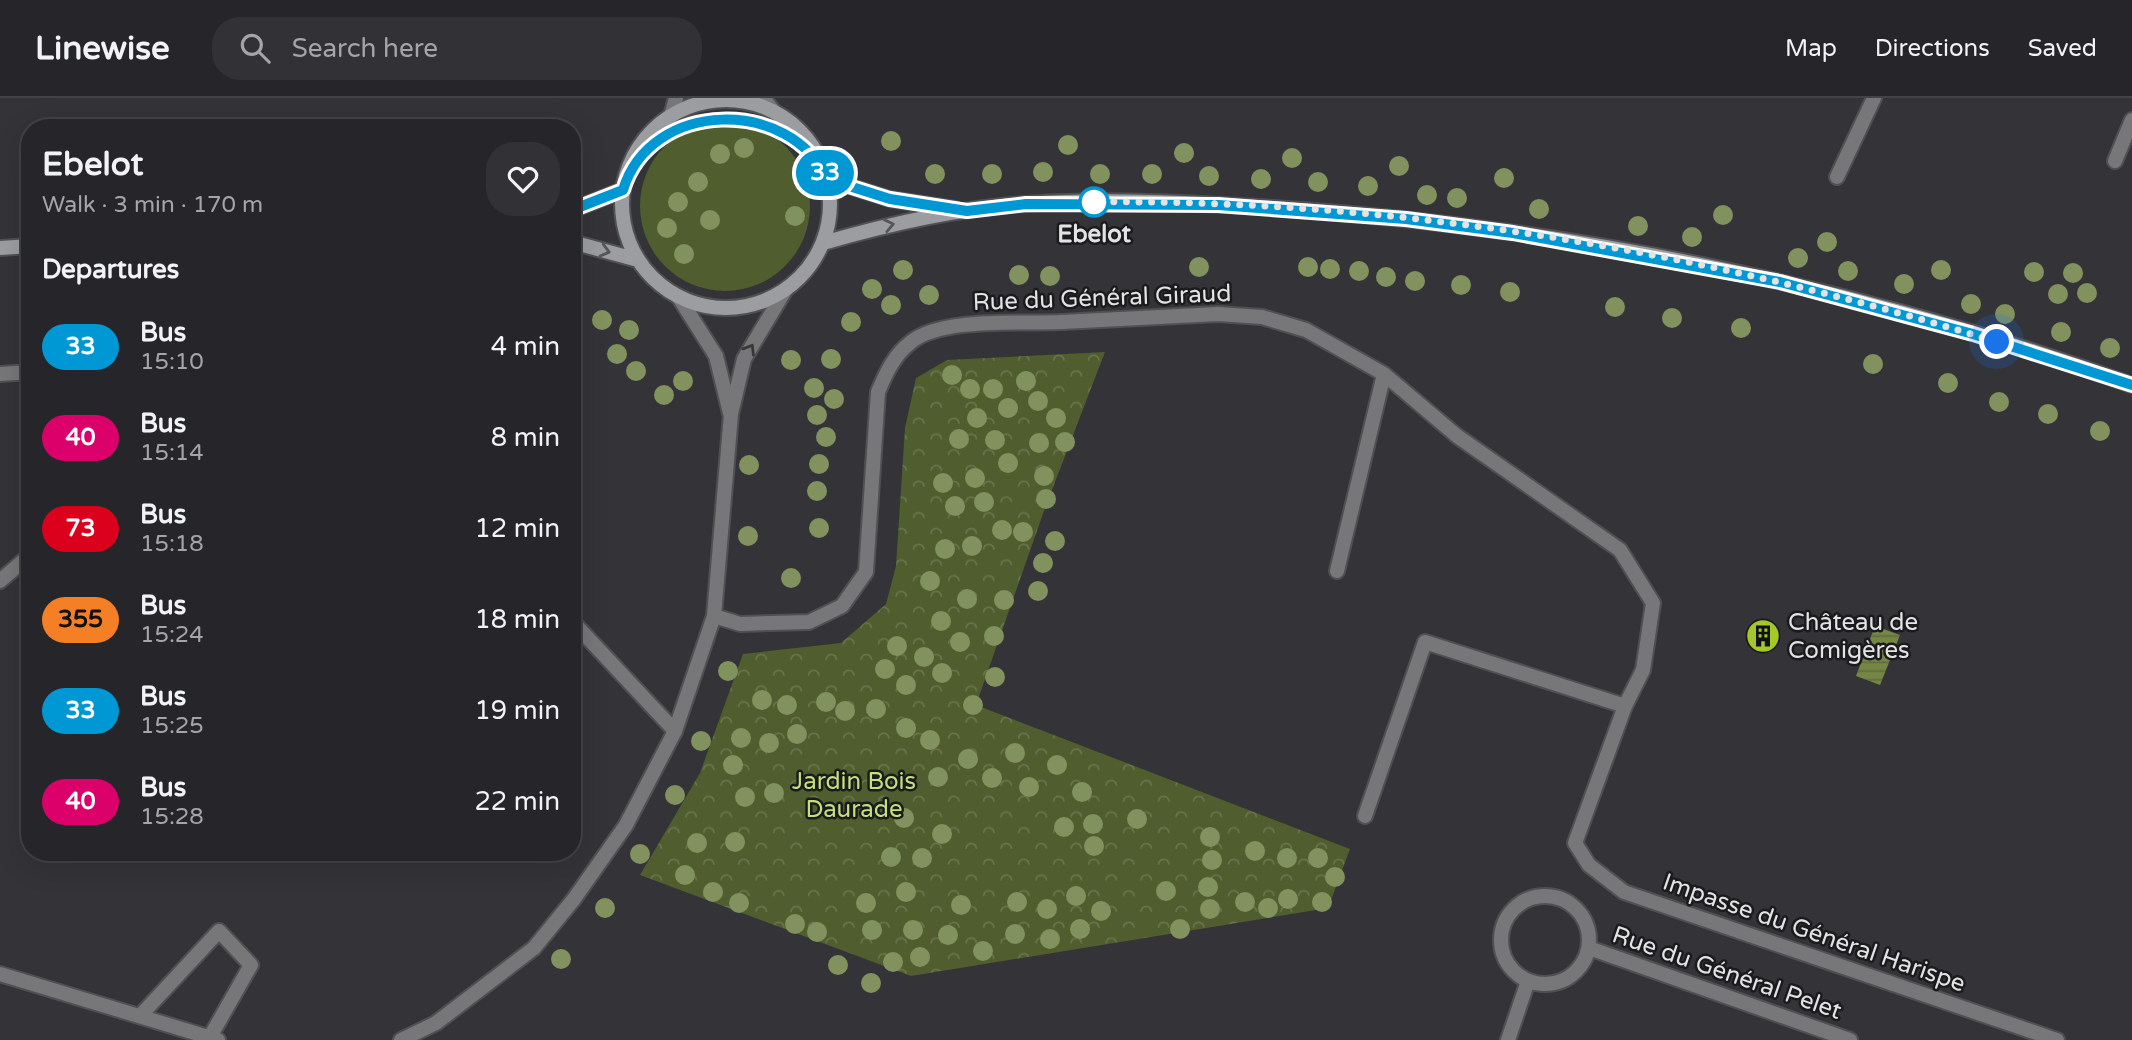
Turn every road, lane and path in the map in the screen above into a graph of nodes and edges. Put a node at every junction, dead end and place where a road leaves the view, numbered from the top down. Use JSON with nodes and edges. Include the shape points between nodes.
{"nodes":[{"id":1,"x":676,"y":98,"type":"edge"},
{"id":2,"x":763,"y":98,"type":"edge"},
{"id":3,"x":1874,"y":98,"type":"edge"},
{"id":4,"x":775,"y":113,"type":"junction"},
{"id":5,"x":671,"y":116,"type":"junction"},
{"id":6,"x":2132,"y":120,"type":"edge"},
{"id":7,"x":2115,"y":161,"type":"dead end"},
{"id":8,"x":1837,"y":177,"type":"dead end"},
{"id":9,"x":827,"y":179,"type":"junction"},
{"id":10,"x":623,"y":190,"type":"junction"},
{"id":11,"x":581,"y":206,"type":"edge"},
{"id":12,"x":967,"y":211,"type":"junction"},
{"id":13,"x":823,"y":243,"type":"junction"},
{"id":14,"x":581,"y":244,"type":"edge"},
{"id":15,"x":21,"y":247,"type":"edge"},
{"id":16,"x":0,"y":248,"type":"edge"},
{"id":17,"x":638,"y":260,"type":"junction"},
{"id":18,"x":786,"y":289,"type":"junction"},
{"id":19,"x":678,"y":296,"type":"junction"},
{"id":20,"x":21,"y":373,"type":"edge"},
{"id":21,"x":0,"y":374,"type":"edge"},
{"id":22,"x":1384,"y":374,"type":"junction"},
{"id":23,"x":2132,"y":385,"type":"edge"},
{"id":24,"x":731,"y":414,"type":"junction"},
{"id":25,"x":21,"y":563,"type":"edge"},
{"id":26,"x":1336,"y":571,"type":"dead end"},
{"id":27,"x":0,"y":581,"type":"edge"},
{"id":28,"x":714,"y":616,"type":"junction"},
{"id":29,"x":581,"y":631,"type":"edge"},
{"id":30,"x":1625,"y":706,"type":"junction"},
{"id":31,"x":675,"y":731,"type":"junction"},
{"id":32,"x":1365,"y":816,"type":"dead end"},
{"id":33,"x":1575,"y":843,"type":"joint"},
{"id":34,"x":1589,"y":948,"type":"junction"},
{"id":35,"x":0,"y":974,"type":"edge"},
{"id":36,"x":1528,"y":981,"type":"junction"},
{"id":37,"x":140,"y":1016,"type":"junction"},
{"id":38,"x":214,"y":1039,"type":"edge"},
{"id":39,"x":401,"y":1040,"type":"edge"},
{"id":40,"x":1508,"y":1040,"type":"edge"},
{"id":41,"x":1850,"y":1040,"type":"edge"},
{"id":42,"x":2057,"y":1040,"type":"edge"}],
"edges":[{"from":1,"to":5,"type":"street"},
{"from":2,"to":4,"type":"street"},
{"from":3,"to":8,"type":"street"},
{"from":4,"to":5,"type":"main road","via":[[723,100]]},
{"from":4,"to":9,"type":"main road","via":[[804,135]]},
{"from":5,"to":10,"type":"main road","via":[[634,156]]},
{"from":6,"to":7,"type":"street"},
{"from":9,"to":12,"type":"main road","via":[[890,199]]},
{"from":9,"to":13,"type":"main road","via":[[829,222]]},
{"from":10,"to":11,"type":"main road"},
{"from":10,"to":17,"type":"main road","via":[[624,226]]},
{"from":13,"to":12,"type":"main road","one_way":true,"via":[[886,225]]},
{"from":12,"to":23,"type":"main road","via":[[1038,203],[1218,205],[1406,219],[1513,233],[1780,282],[1961,331]]},
{"from":13,"to":18,"type":"main road","via":[[814,261]]},
{"from":14,"to":17,"type":"main road","one_way":true},
{"from":15,"to":16,"type":"main road"},
{"from":17,"to":19,"type":"main road","via":[[656,281]]},
{"from":18,"to":19,"type":"main road","via":[[769,299],[730,308],[703,306]]},
{"from":24,"to":18,"type":"street","one_way":true,"via":[[744,359]]},
{"from":19,"to":24,"type":"street","via":[[716,356]]},
{"from":20,"to":21,"type":"street"},
{"from":22,"to":26,"type":"street"},
{"from":22,"to":28,"type":"street","name":"Rue du Général Giraud","via":[[1306,330],[1262,317],[1218,314],[946,327],[912,341],[890,365],[878,392],[866,572],[842,606],[809,622],[740,624]]},
{"from":22,"to":30,"type":"street","name":"Rue du Général Giraud","via":[[1457,436],[1620,550],[1653,603],[1643,670]]},
{"from":24,"to":28,"type":"street"},
{"from":25,"to":27,"type":"street"},
{"from":28,"to":31,"type":"street"},
{"from":29,"to":31,"type":"street"},
{"from":30,"to":32,"type":"street","via":[[1425,642]]},
{"from":30,"to":33,"type":"street","name":"Rue du Général Giraud"},
{"from":31,"to":39,"type":"street","via":[[626,825],[534,948],[436,1023]]},
{"from":33,"to":42,"type":"street","name":"Impasse du Général Harispe","via":[[1589,865],[1624,892]]},
{"from":34,"to":36,"type":"street","via":[[1566,978],[1553,983]]},
{"from":34,"to":36,"type":"street","via":[[1586,922],[1569,902],[1544,895],[1530,897],[1507,914],[1500,941],[1508,965]]},
{"from":34,"to":41,"type":"street","name":"Rue du Général Pelet"},
{"from":35,"to":37,"type":"street"},
{"from":36,"to":40,"type":"street"},
{"from":37,"to":38,"type":"street"},
{"from":37,"to":38,"type":"street","via":[[219,931],[251,965]]}]}
